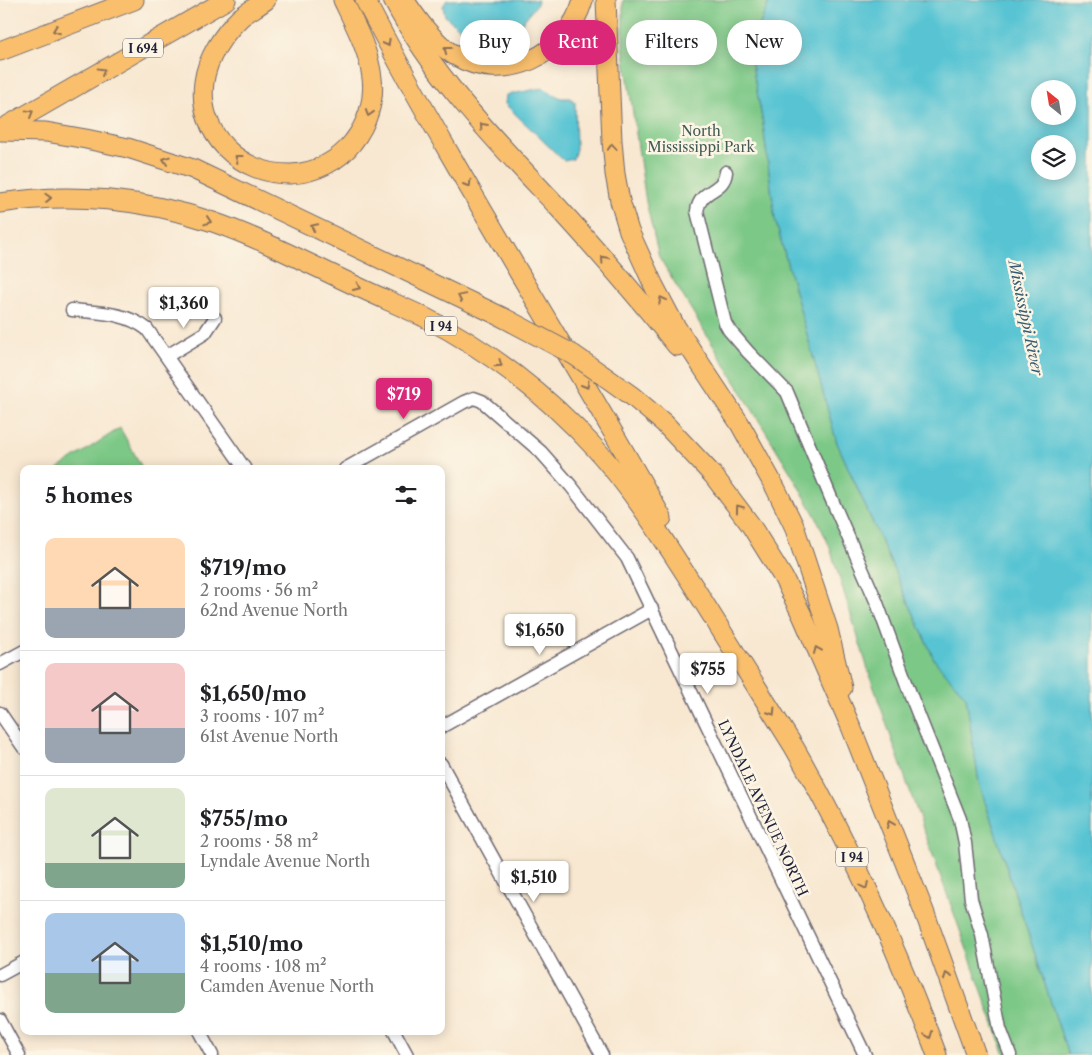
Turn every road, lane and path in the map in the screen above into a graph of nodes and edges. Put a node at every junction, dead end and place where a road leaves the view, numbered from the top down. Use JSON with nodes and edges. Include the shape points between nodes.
{"nodes":[{"id":1,"x":134,"y":0,"type":"edge"},
{"id":2,"x":226,"y":0,"type":"edge"},
{"id":3,"x":266,"y":0,"type":"edge"},
{"id":4,"x":344,"y":0,"type":"edge"},
{"id":5,"x":365,"y":0,"type":"edge"},
{"id":6,"x":393,"y":0,"type":"edge"},
{"id":7,"x":404,"y":0,"type":"edge"},
{"id":8,"x":583,"y":0,"type":"edge"},
{"id":9,"x":606,"y":0,"type":"edge"},
{"id":10,"x":0,"y":51,"type":"edge"},
{"id":11,"x":0,"y":130,"type":"edge"},
{"id":12,"x":726,"y":172,"type":"dead end"},
{"id":13,"x":0,"y":203,"type":"edge"},
{"id":14,"x":72,"y":310,"type":"dead end"},
{"id":15,"x":215,"y":318,"type":"dead end"},
{"id":16,"x":167,"y":356,"type":"junction"},
{"id":17,"x":242,"y":465,"type":"edge"},
{"id":18,"x":353,"y":465,"type":"edge"},
{"id":19,"x":807,"y":568,"type":"junction"},
{"id":20,"x":652,"y":609,"type":"junction"},
{"id":21,"x":20,"y":653,"type":"edge"},
{"id":22,"x":0,"y":664,"type":"edge"},
{"id":23,"x":746,"y":670,"type":"junction"},
{"id":24,"x":0,"y":713,"type":"edge"},
{"id":25,"x":445,"y":725,"type":"edge"},
{"id":26,"x":851,"y":727,"type":"junction"},
{"id":27,"x":20,"y":742,"type":"edge"},
{"id":28,"x":445,"y":771,"type":"edge"},
{"id":29,"x":20,"y":964,"type":"edge"},
{"id":30,"x":0,"y":975,"type":"edge"},
{"id":31,"x":0,"y":1020,"type":"edge"},
{"id":32,"x":201,"y":1035,"type":"edge"},
{"id":33,"x":396,"y":1035,"type":"edge"},
{"id":34,"x":19,"y":1055,"type":"edge"},
{"id":35,"x":212,"y":1055,"type":"edge"},
{"id":36,"x":407,"y":1055,"type":"edge"},
{"id":37,"x":602,"y":1055,"type":"edge"},
{"id":38,"x":865,"y":1055,"type":"edge"},
{"id":39,"x":937,"y":1055,"type":"edge"},
{"id":40,"x":976,"y":1055,"type":"edge"},
{"id":41,"x":1010,"y":1055,"type":"edge"}],
"edges":[{"from":1,"to":10,"type":"highway","one_way":true},
{"from":11,"to":2,"type":"highway","number":"I 694","one_way":true},
{"from":4,"to":3,"type":"highway","one_way":true,"via":[[370,68],[373,89],[370,110],[356,138],[337,158],[312,171],[285,174],[259,170],[243,162],[228,150],[211,127],[205,111],[206,71],[222,39],[242,16]]},
{"from":5,"to":23,"type":"highway","one_way":true,"via":[[403,73],[623,449]]},
{"from":19,"to":6,"type":"highway","one_way":true,"via":[[763,476],[715,397],[638,297],[456,95],[419,45]]},
{"from":8,"to":7,"type":"highway","one_way":true,"via":[[573,25],[559,42],[536,58],[496,68],[470,63],[444,48]]},
{"from":19,"to":9,"type":"highway","one_way":true,"via":[[794,526],[768,475],[740,424],[674,324],[629,231],[614,167]]},
{"from":26,"to":11,"type":"highway","number":"I 94","one_way":true,"bridge":true,"via":[[794,597],[737,506],[713,474],[670,429],[604,376],[567,351],[504,318],[193,169],[109,143],[46,132]]},
{"from":12,"to":41,"type":"street","via":[[720,186],[700,200],[697,211],[725,323],[787,392],[880,610],[960,819],[972,898],[1000,1029]]},
{"from":13,"to":23,"type":"highway","number":"I 94","one_way":true,"via":[[72,197],[177,211],[276,248],[424,317],[461,338],[528,385],[595,448],[642,509]]},
{"from":14,"to":16,"type":"street","via":[[121,315],[139,323]]},
{"from":15,"to":16,"type":"street","via":[[205,333]]},
{"from":16,"to":17,"type":"street"},
{"from":18,"to":20,"type":"street","name":"LYNDALE AVENUE NORTH","via":[[464,402],[474,398],[482,401],[541,452],[571,486],[627,558]]},
{"from":19,"to":26,"type":"highway","via":[[836,660]]},
{"from":20,"to":25,"type":"street"},
{"from":20,"to":38,"type":"street","name":"LYNDALE AVENUE NORTH"},
{"from":21,"to":22,"type":"street"},
{"from":23,"to":39,"type":"highway","number":"I 94","one_way":true,"via":[[806,768],[852,858],[911,988]]},
{"from":24,"to":27,"type":"street"},
{"from":40,"to":26,"type":"highway","number":"I 94","one_way":true,"via":[[924,911]]},
{"from":28,"to":37,"type":"street"},
{"from":29,"to":30,"type":"street"},
{"from":31,"to":34,"type":"street"},
{"from":32,"to":35,"type":"street"},
{"from":33,"to":36,"type":"street"}]}
